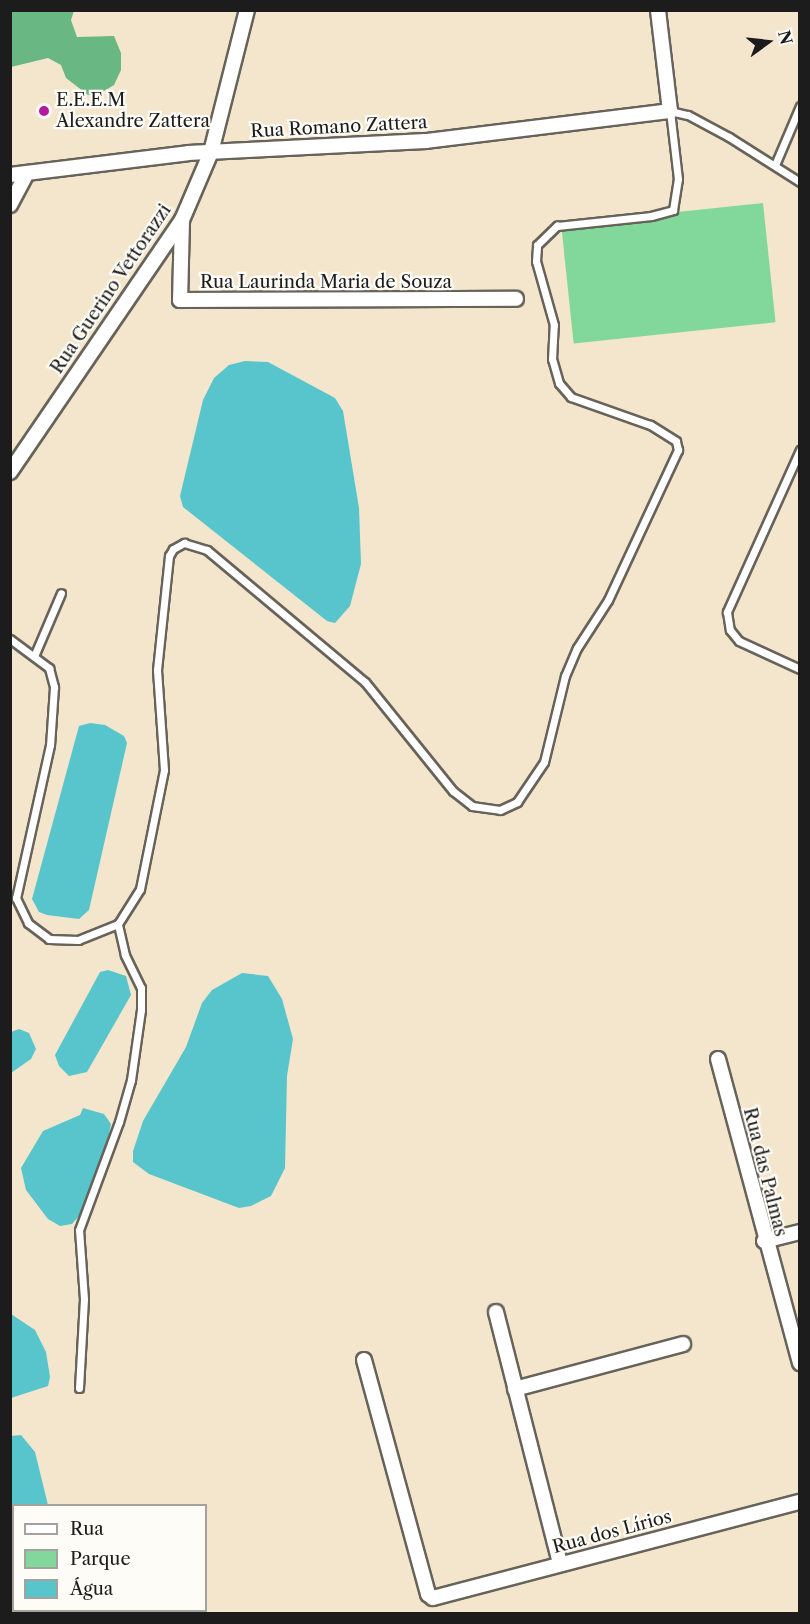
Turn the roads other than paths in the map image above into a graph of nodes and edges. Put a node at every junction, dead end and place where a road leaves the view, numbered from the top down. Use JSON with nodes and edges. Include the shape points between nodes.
{"nodes":[{"id":1,"x":247,"y":10,"type":"edge"},
{"id":2,"x":658,"y":10,"type":"edge"},
{"id":3,"x":800,"y":106,"type":"edge"},
{"id":4,"x":670,"y":111,"type":"junction"},
{"id":5,"x":211,"y":152,"type":"junction"},
{"id":6,"x":775,"y":165,"type":"junction"},
{"id":7,"x":27,"y":173,"type":"junction"},
{"id":8,"x":10,"y":176,"type":"edge"},
{"id":9,"x":800,"y":182,"type":"edge"},
{"id":10,"x":10,"y":205,"type":"edge"},
{"id":11,"x":182,"y":220,"type":"junction"},
{"id":12,"x":516,"y":299,"type":"dead end"},
{"id":13,"x":16,"y":450,"type":"edge"},
{"id":14,"x":800,"y":450,"type":"edge"},
{"id":15,"x":10,"y":472,"type":"edge"},
{"id":16,"x":61,"y":593,"type":"dead end"},
{"id":17,"x":10,"y":639,"type":"edge"},
{"id":18,"x":35,"y":654,"type":"junction"},
{"id":19,"x":800,"y":669,"type":"edge"},
{"id":20,"x":118,"y":924,"type":"junction"},
{"id":21,"x":718,"y":1059,"type":"dead end"},
{"id":22,"x":800,"y":1232,"type":"edge"},
{"id":23,"x":764,"y":1242,"type":"junction"},
{"id":24,"x":496,"y":1312,"type":"dead end"},
{"id":25,"x":683,"y":1344,"type":"dead end"},
{"id":26,"x":364,"y":1360,"type":"dead end"},
{"id":27,"x":800,"y":1363,"type":"edge"},
{"id":28,"x":79,"y":1388,"type":"dead end"},
{"id":29,"x":515,"y":1389,"type":"junction"},
{"id":30,"x":800,"y":1502,"type":"edge"},
{"id":31,"x":560,"y":1564,"type":"junction"}],
"edges":[{"from":1,"to":5,"type":"street","name":"Rua Guerino Vettorazzi"},
{"from":2,"to":4,"type":"street"},
{"from":3,"to":6,"type":"lane"},
{"from":4,"to":5,"type":"street","name":"Rua Romano Zattera","via":[[426,141]]},
{"from":4,"to":6,"type":"lane","via":[[698,120]]},
{"from":4,"to":20,"type":"lane","via":[[678,179],[673,210],[651,216],[557,225],[537,245],[536,261],[554,325],[552,359],[559,383],[571,397],[669,435],[678,450],[608,600],[577,648],[565,676],[544,762],[534,780],[517,802],[500,810],[472,806],[453,791],[365,682],[207,550],[191,543],[179,545],[169,556],[157,670],[157,706],[164,746],[160,798],[140,889]]},
{"from":5,"to":7,"type":"street","name":"Rua Romano Zattera"},
{"from":5,"to":11,"type":"street","name":"Rua Guerino Vettorazzi"},
{"from":6,"to":9,"type":"lane"},
{"from":7,"to":8,"type":"street","name":"Rua Romano Zattera"},
{"from":7,"to":10,"type":"street"},
{"from":11,"to":12,"type":"street","name":"Rua Laurinda Maria de Souza","via":[[180,300]]},
{"from":11,"to":13,"type":"street","name":"Rua Guerino Vettorazzi"},
{"from":13,"to":15,"type":"street","name":"Rua Guerino Vettorazzi"},
{"from":14,"to":19,"type":"lane","via":[[727,612],[730,630],[739,641]]},
{"from":16,"to":18,"type":"lane"},
{"from":17,"to":18,"type":"lane"},
{"from":18,"to":20,"type":"lane","via":[[49,668],[53,713],[18,904],[28,923],[49,939],[78,940]]},
{"from":20,"to":28,"type":"lane","via":[[125,955],[141,988],[141,1010],[131,1080],[79,1230],[84,1299]]},
{"from":21,"to":23,"type":"street","name":"Rua das Palmas"},
{"from":22,"to":23,"type":"street"},
{"from":23,"to":27,"type":"street","name":"Rua das Palmas"},
{"from":24,"to":29,"type":"street"},
{"from":25,"to":29,"type":"street"},
{"from":26,"to":31,"type":"street","name":"Rua dos Lírios","via":[[428,1594],[433,1598]]},
{"from":29,"to":31,"type":"street"},
{"from":30,"to":31,"type":"street","name":"Rua dos Lírios"}]}
